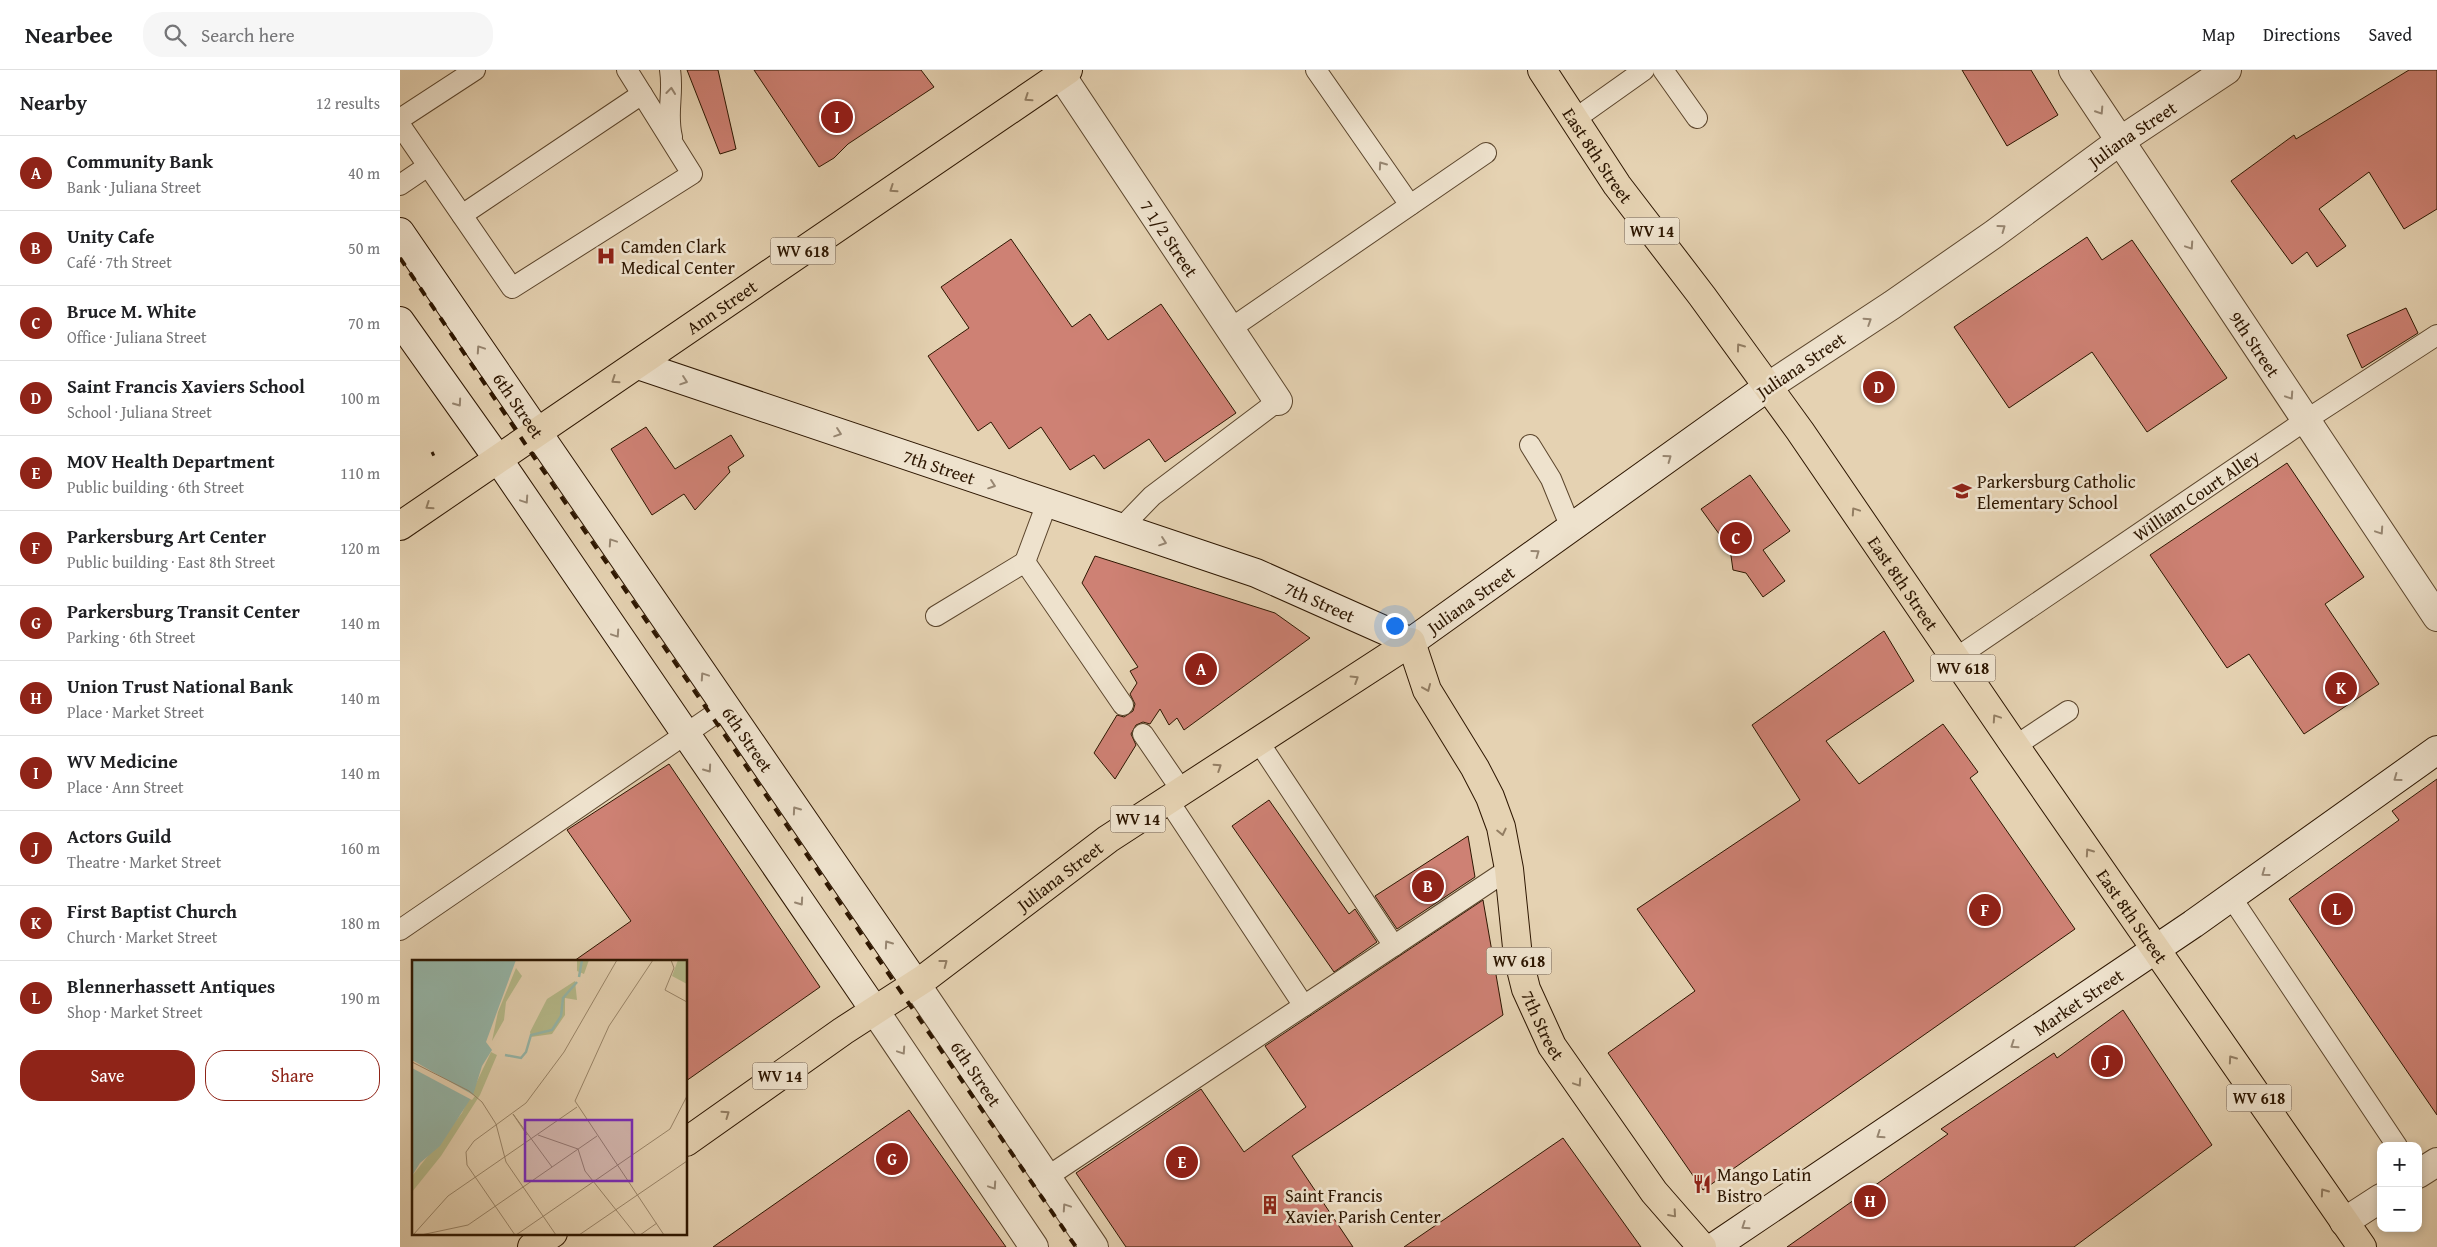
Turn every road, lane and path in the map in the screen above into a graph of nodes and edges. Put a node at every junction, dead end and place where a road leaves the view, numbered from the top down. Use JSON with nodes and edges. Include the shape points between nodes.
{"nodes":[{"id":1,"x":475,"y":70,"type":"edge"},
{"id":2,"x":627,"y":70,"type":"edge"},
{"id":3,"x":670,"y":70,"type":"edge"},
{"id":4,"x":1316,"y":70,"type":"edge"},
{"id":5,"x":1542,"y":70,"type":"edge"},
{"id":6,"x":1644,"y":70,"type":"edge"},
{"id":7,"x":1663,"y":70,"type":"edge"},
{"id":8,"x":2073,"y":70,"type":"edge"},
{"id":9,"x":2227,"y":70,"type":"edge"},
{"id":10,"x":1064,"y":72,"type":"edge"},
{"id":11,"x":642,"y":94,"type":"junction"},
{"id":12,"x":1697,"y":118,"type":"dead end"},
{"id":13,"x":400,"y":119,"type":"edge"},
{"id":14,"x":1575,"y":119,"type":"junction"},
{"id":15,"x":400,"y":125,"type":"edge"},
{"id":16,"x":2120,"y":142,"type":"junction"},
{"id":17,"x":675,"y":146,"type":"junction"},
{"id":18,"x":1486,"y":153,"type":"dead end"},
{"id":19,"x":428,"y":166,"type":"junction"},
{"id":20,"x":400,"y":185,"type":"edge"},
{"id":21,"x":1410,"y":205,"type":"junction"},
{"id":22,"x":462,"y":214,"type":"junction"},
{"id":23,"x":400,"y":232,"type":"edge"},
{"id":24,"x":400,"y":321,"type":"edge"},
{"id":25,"x":1230,"y":329,"type":"junction"},
{"id":26,"x":2437,"y":335,"type":"edge"},
{"id":27,"x":638,"y":365,"type":"junction"},
{"id":28,"x":1769,"y":386,"type":"junction"},
{"id":29,"x":1278,"y":402,"type":"joint"},
{"id":30,"x":2306,"y":420,"type":"junction"},
{"id":31,"x":537,"y":432,"type":"junction"},
{"id":32,"x":1530,"y":445,"type":"dead end"},
{"id":33,"x":498,"y":459,"type":"junction"},
{"id":34,"x":1046,"y":503,"type":"junction"},
{"id":35,"x":400,"y":526,"type":"edge"},
{"id":36,"x":1122,"y":528,"type":"junction"},
{"id":37,"x":1571,"y":528,"type":"junction"},
{"id":38,"x":1025,"y":562,"type":"junction"},
{"id":39,"x":936,"y":616,"type":"dead end"},
{"id":40,"x":2437,"y":617,"type":"edge"},
{"id":41,"x":1411,"y":642,"type":"junction"},
{"id":42,"x":1956,"y":658,"type":"junction"},
{"id":43,"x":1123,"y":705,"type":"dead end"},
{"id":44,"x":724,"y":707,"type":"junction"},
{"id":45,"x":2068,"y":711,"type":"dead end"},
{"id":46,"x":684,"y":734,"type":"junction"},
{"id":47,"x":1143,"y":734,"type":"dead end"},
{"id":48,"x":1258,"y":742,"type":"junction"},
{"id":49,"x":2015,"y":746,"type":"junction"},
{"id":50,"x":2437,"y":750,"type":"edge"},
{"id":51,"x":1175,"y":796,"type":"junction"},
{"id":52,"x":1509,"y":870,"type":"junction"},
{"id":53,"x":2231,"y":898,"type":"junction"},
{"id":54,"x":400,"y":930,"type":"edge"},
{"id":55,"x":1394,"y":946,"type":"junction"},
{"id":56,"x":2156,"y":949,"type":"junction"},
{"id":57,"x":916,"y":984,"type":"junction"},
{"id":58,"x":1304,"y":1006,"type":"junction"},
{"id":59,"x":875,"y":1011,"type":"junction"},
{"id":60,"x":688,"y":1141,"type":"edge"},
{"id":61,"x":2394,"y":1142,"type":"edge"},
{"id":62,"x":2437,"y":1162,"type":"edge"},
{"id":63,"x":2422,"y":1171,"type":"edge"},
{"id":64,"x":1046,"y":1177,"type":"junction"},
{"id":65,"x":2377,"y":1201,"type":"edge"},
{"id":66,"x":2344,"y":1222,"type":"junction"},
{"id":67,"x":552,"y":1234,"type":"edge"},
{"id":68,"x":532,"y":1247,"type":"edge"},
{"id":69,"x":1034,"y":1247,"type":"edge"},
{"id":70,"x":1094,"y":1247,"type":"edge"},
{"id":71,"x":1702,"y":1247,"type":"edge"},
{"id":72,"x":1714,"y":1247,"type":"edge"},
{"id":73,"x":2362,"y":1247,"type":"edge"}],
"edges":[{"from":1,"to":13,"type":"lane"},
{"from":2,"to":11,"type":"lane"},
{"from":17,"to":3,"type":"lane","one_way":true,"via":[[669,124]]},
{"from":21,"to":4,"type":"lane","one_way":true},
{"from":5,"to":14,"type":"main road","name":"East 8th Street","number":"WV 14"},
{"from":6,"to":14,"type":"lane"},
{"from":7,"to":12,"type":"lane"},
{"from":8,"to":16,"type":"street","name":"9th Street","one_way":true},
{"from":9,"to":16,"type":"street","name":"Juliana Street"},
{"from":10,"to":25,"type":"street","name":"7 1/2 Street"},
{"from":10,"to":27,"type":"main road","name":"Ann Street","number":"WV 618","one_way":true},
{"from":11,"to":17,"type":"lane"},
{"from":11,"to":22,"type":"lane"},
{"from":28,"to":14,"type":"main road","name":"East 8th Street","number":"WV 14","one_way":true,"via":[[1617,185]]},
{"from":15,"to":19,"type":"lane"},
{"from":28,"to":16,"type":"street","name":"Juliana Street","one_way":true,"via":[[1994,234]]},
{"from":16,"to":30,"type":"street","name":"9th Street","one_way":true},
{"from":17,"to":22,"type":"lane","via":[[692,174],[512,288]]},
{"from":18,"to":21,"type":"lane"},
{"from":19,"to":20,"type":"lane"},
{"from":19,"to":22,"type":"lane"},
{"from":21,"to":25,"type":"lane"},
{"from":31,"to":23,"type":"street","name":"6th Street","one_way":true},
{"from":24,"to":33,"type":"street","one_way":true},
{"from":25,"to":29,"type":"street","name":"7 1/2 Street"},
{"from":26,"to":30,"type":"lane","name":"William Court Alley"},
{"from":27,"to":31,"type":"main road","name":"Ann Street","number":"WV 618","one_way":true},
{"from":27,"to":34,"type":"street","name":"7th Street","one_way":true},
{"from":37,"to":28,"type":"street","name":"Juliana Street","number":"WV 14","one_way":true},
{"from":42,"to":28,"type":"main road","name":"East 8th Street","number":"WV 618","one_way":true},
{"from":29,"to":36,"type":"lane","via":[[1152,496]]},
{"from":30,"to":40,"type":"street","name":"9th Street","one_way":true},
{"from":30,"to":42,"type":"lane","name":"William Court Alley"},
{"from":31,"to":33,"type":"main road","name":"Ann Street","number":"WV 618"},
{"from":44,"to":31,"type":"street","name":"6th Street","one_way":true},
{"from":32,"to":37,"type":"lane","via":[[1551,479]]},
{"from":33,"to":35,"type":"main road","name":"Ann Street","number":"WV 618","one_way":true},
{"from":33,"to":46,"type":"street","one_way":true},
{"from":34,"to":36,"type":"street","name":"7th Street"},
{"from":34,"to":38,"type":"lane"},
{"from":36,"to":41,"type":"street","name":"7th Street","one_way":true,"via":[[1256,573]]},
{"from":41,"to":37,"type":"street","name":"Juliana Street","number":"WV 14","one_way":true},
{"from":38,"to":39,"type":"lane"},
{"from":38,"to":43,"type":"lane"},
{"from":48,"to":41,"type":"main road","name":"Juliana Street","number":"WV 14","one_way":true},
{"from":41,"to":52,"type":"main road","name":"7th Street","number":"WV 618","one_way":true,"via":[[1427,690],[1490,797],[1501,827]]},
{"from":49,"to":42,"type":"main road","name":"East 8th Street","number":"WV 618","one_way":true},
{"from":44,"to":46,"type":"lane"},
{"from":57,"to":44,"type":"street","name":"6th Street","one_way":true},
{"from":45,"to":49,"type":"lane"},
{"from":46,"to":54,"type":"lane"},
{"from":46,"to":59,"type":"street","one_way":true},
{"from":47,"to":51,"type":"lane"},
{"from":51,"to":48,"type":"main road","name":"Juliana Street","number":"WV 14","one_way":true},
{"from":48,"to":55,"type":"lane"},
{"from":56,"to":49,"type":"main road","name":"East 8th Street","number":"WV 618","one_way":true},
{"from":50,"to":53,"type":"street","name":"Market Street","one_way":true},
{"from":57,"to":51,"type":"main road","name":"Juliana Street","number":"WV 14","one_way":true,"via":[[1108,839]]},
{"from":51,"to":58,"type":"lane"},
{"from":52,"to":55,"type":"lane"},
{"from":52,"to":71,"type":"main road","name":"7th Street","number":"WV 618","one_way":true,"via":[[1520,965],[1526,989],[1552,1046],[1654,1192]]},
{"from":53,"to":56,"type":"street","name":"Market Street"},
{"from":53,"to":61,"type":"lane"},
{"from":55,"to":58,"type":"lane"},
{"from":66,"to":56,"type":"main road","name":"East 8th Street","number":"WV 618","one_way":true},
{"from":56,"to":72,"type":"street","name":"Market Street","one_way":true},
{"from":57,"to":59,"type":"main road","name":"Juliana Street","number":"WV 14"},
{"from":57,"to":64,"type":"street","name":"6th Street"},
{"from":58,"to":64,"type":"lane"},
{"from":60,"to":59,"type":"main road","name":"Juliana Street","number":"WV 14","one_way":true},
{"from":59,"to":69,"type":"street","one_way":true},
{"from":62,"to":63,"type":"street"},
{"from":70,"to":64,"type":"street","name":"6th Street","one_way":true},
{"from":65,"to":66,"type":"street"},
{"from":66,"to":73,"type":"main road","name":"East 8th Street","number":"WV 618"},
{"from":67,"to":68,"type":"main road"}]}
